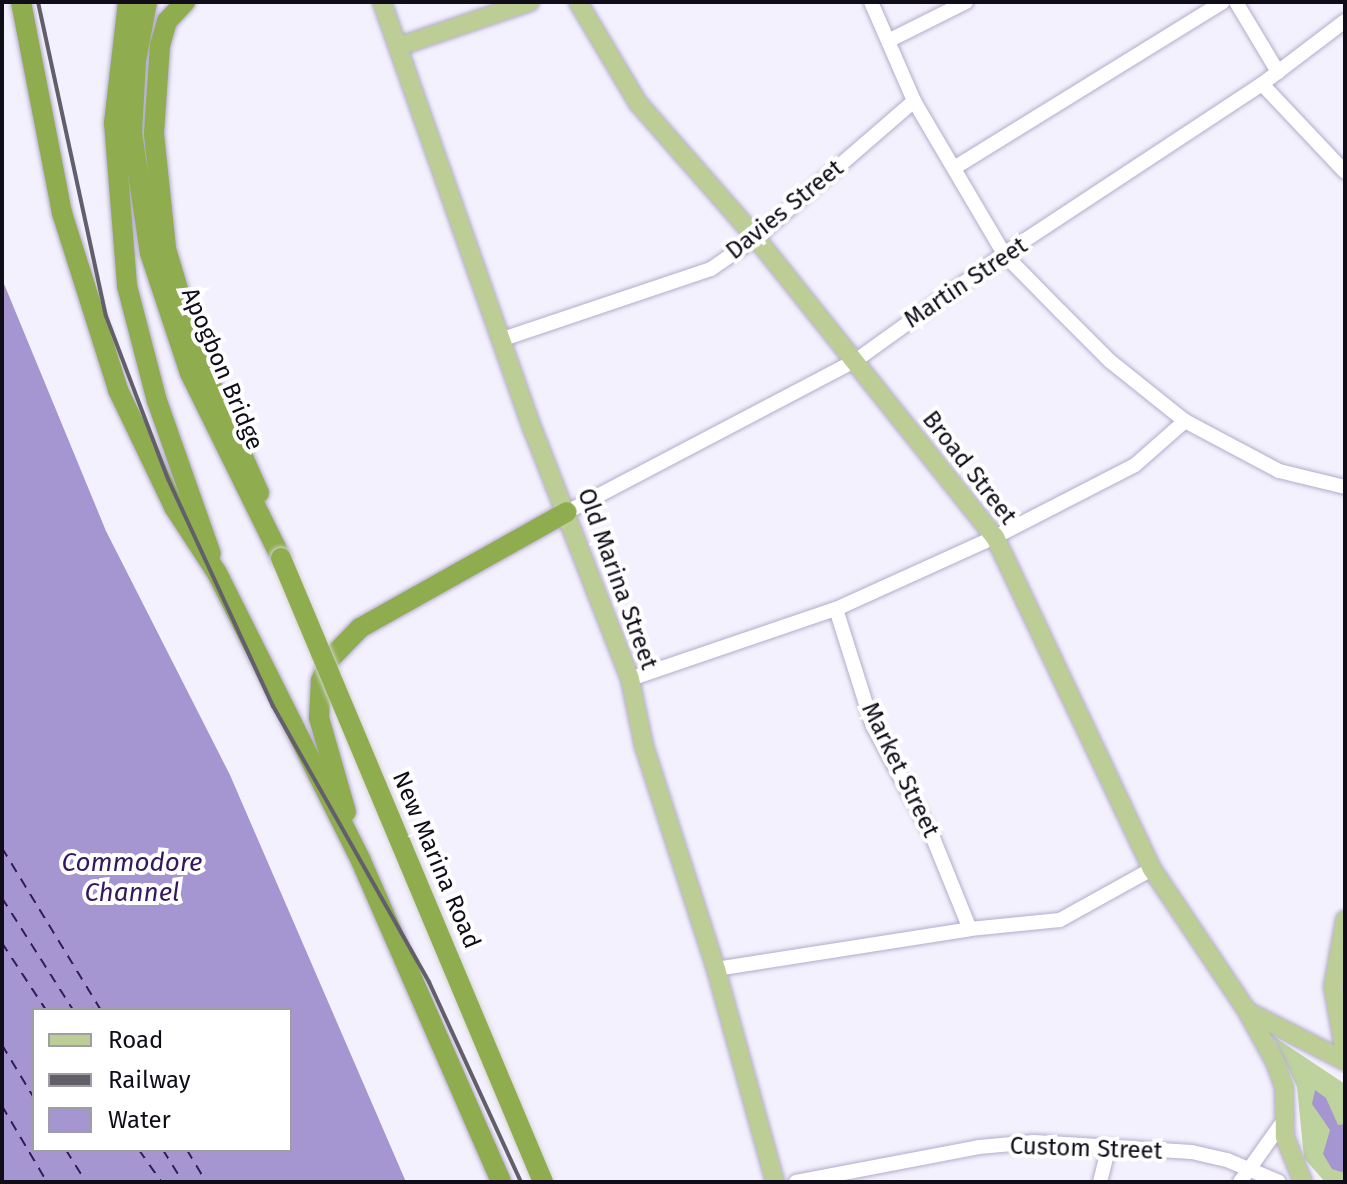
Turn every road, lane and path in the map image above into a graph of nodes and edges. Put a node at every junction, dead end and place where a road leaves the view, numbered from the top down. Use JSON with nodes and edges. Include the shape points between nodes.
{"nodes":[{"id":1,"x":21,"y":2,"type":"edge"},
{"id":2,"x":128,"y":2,"type":"edge"},
{"id":3,"x":147,"y":2,"type":"edge"},
{"id":4,"x":185,"y":2,"type":"edge"},
{"id":5,"x":382,"y":2,"type":"edge"},
{"id":6,"x":530,"y":2,"type":"edge"},
{"id":7,"x":578,"y":2,"type":"edge"},
{"id":8,"x":871,"y":2,"type":"edge"},
{"id":9,"x":966,"y":2,"type":"edge"},
{"id":10,"x":1223,"y":2,"type":"edge"},
{"id":11,"x":1236,"y":2,"type":"edge"},
{"id":12,"x":1344,"y":23,"type":"edge"},
{"id":13,"x":890,"y":40,"type":"junction"},
{"id":14,"x":400,"y":46,"type":"junction"},
{"id":15,"x":1278,"y":72,"type":"junction"},
{"id":16,"x":1262,"y":84,"type":"junction"},
{"id":17,"x":914,"y":101,"type":"junction"},
{"id":18,"x":954,"y":168,"type":"junction"},
{"id":19,"x":1345,"y":172,"type":"edge"},
{"id":20,"x":756,"y":238,"type":"junction"},
{"id":21,"x":1004,"y":254,"type":"junction"},
{"id":22,"x":503,"y":339,"type":"junction"},
{"id":23,"x":855,"y":361,"type":"junction"},
{"id":24,"x":1185,"y":421,"type":"junction"},
{"id":25,"x":1345,"y":487,"type":"edge"},
{"id":26,"x":567,"y":512,"type":"junction"},
{"id":27,"x":995,"y":537,"type":"junction"},
{"id":28,"x":281,"y":558,"type":"junction"},
{"id":29,"x":217,"y":573,"type":"junction"},
{"id":30,"x":836,"y":609,"type":"junction"},
{"id":31,"x":630,"y":679,"type":"junction"},
{"id":32,"x":361,"y":861,"type":"junction"},
{"id":33,"x":1152,"y":869,"type":"junction"},
{"id":34,"x":1345,"y":920,"type":"edge"},
{"id":35,"x":970,"y":929,"type":"junction"},
{"id":36,"x":716,"y":969,"type":"junction"},
{"id":37,"x":1247,"y":1011,"type":"junction"},
{"id":38,"x":1345,"y":1054,"type":"edge"},
{"id":39,"x":1345,"y":1061,"type":"edge"},
{"id":40,"x":1284,"y":1120,"type":"junction"},
{"id":41,"x":1108,"y":1150,"type":"junction"},
{"id":42,"x":1244,"y":1175,"type":"edge"},
{"id":43,"x":501,"y":1182,"type":"edge"},
{"id":44,"x":543,"y":1182,"type":"edge"},
{"id":45,"x":775,"y":1182,"type":"edge"},
{"id":46,"x":796,"y":1182,"type":"edge"},
{"id":47,"x":1100,"y":1182,"type":"edge"},
{"id":48,"x":1279,"y":1182,"type":"edge"},
{"id":49,"x":1303,"y":1182,"type":"edge"}],
"edges":[{"from":1,"to":29,"type":"highway","via":[[62,213],[97,337],[174,507]]},
{"from":2,"to":29,"type":"highway","via":[[114,123],[119,231],[134,324]]},
{"from":3,"to":28,"type":"highway","name":"Apogbon Bridge","via":[[136,61],[132,133],[150,253],[190,373]]},
{"from":4,"to":28,"type":"highway","via":[[167,21],[160,45],[154,134],[166,249],[198,356],[250,468]]},
{"from":5,"to":14,"type":"main road","name":"Old Marina Street"},
{"from":6,"to":14,"type":"main road"},
{"from":7,"to":20,"type":"main road","name":"Broad Street","via":[[638,103]]},
{"from":8,"to":13,"type":"street"},
{"from":9,"to":13,"type":"street"},
{"from":10,"to":18,"type":"street"},
{"from":11,"to":15,"type":"street"},
{"from":12,"to":15,"type":"street","name":"Martin Street"},
{"from":13,"to":17,"type":"street"},
{"from":14,"to":22,"type":"main road","name":"Old Marina Street","via":[[425,131]]},
{"from":15,"to":16,"type":"street","name":"Martin Street"},
{"from":16,"to":19,"type":"street"},
{"from":16,"to":21,"type":"street","name":"Martin Street"},
{"from":17,"to":18,"type":"street"},
{"from":17,"to":20,"type":"street","name":"Davies Street"},
{"from":18,"to":21,"type":"street"},
{"from":20,"to":22,"type":"street","name":"Davies Street","via":[[711,269]]},
{"from":20,"to":23,"type":"main road","name":"Broad Street"},
{"from":21,"to":23,"type":"street","name":"Martin Street"},
{"from":21,"to":24,"type":"street","via":[[1110,361]]},
{"from":22,"to":26,"type":"main road","name":"Old Marina Street"},
{"from":23,"to":26,"type":"street","name":"Martin Street"},
{"from":23,"to":27,"type":"main road","name":"Broad Street"},
{"from":24,"to":25,"type":"street","via":[[1279,471]]},
{"from":24,"to":27,"type":"street","via":[[1135,465]]},
{"from":26,"to":31,"type":"main road","name":"Old Marina Street"},
{"from":26,"to":32,"type":"highway","via":[[360,628],[329,660],[321,681],[319,718]]},
{"from":27,"to":30,"type":"street"},
{"from":27,"to":33,"type":"main road","name":"Broad Street"},
{"from":28,"to":44,"type":"highway","name":"New Marina Road","bridge":true},
{"from":29,"to":32,"type":"highway"},
{"from":30,"to":31,"type":"street"},
{"from":30,"to":35,"type":"street","name":"Market Street","via":[[873,726],[933,838]]},
{"from":31,"to":36,"type":"main road","name":"Old Marina Street","via":[[644,746]]},
{"from":32,"to":43,"type":"highway"},
{"from":33,"to":35,"type":"street","via":[[1060,920]]},
{"from":33,"to":37,"type":"main road","name":"Broad Street"},
{"from":34,"to":38,"type":"main road","via":[[1333,987]]},
{"from":35,"to":36,"type":"street"},
{"from":36,"to":45,"type":"main road","name":"Old Marina Street"},
{"from":37,"to":39,"type":"main road","name":"Broad Street"},
{"from":37,"to":40,"type":"main road","name":"Broad Street","via":[[1284,1087]]},
{"from":40,"to":42,"type":"street"},
{"from":40,"to":49,"type":"main road","name":"Broad Street","via":[[1289,1155]]},
{"from":41,"to":42,"type":"street","name":"Custom Street","via":[[1192,1152]]},
{"from":41,"to":46,"type":"street","name":"Custom Street","via":[[1034,1142],[979,1147]]},
{"from":41,"to":47,"type":"street"},
{"from":42,"to":48,"type":"street","name":"Custom Street"}]}
